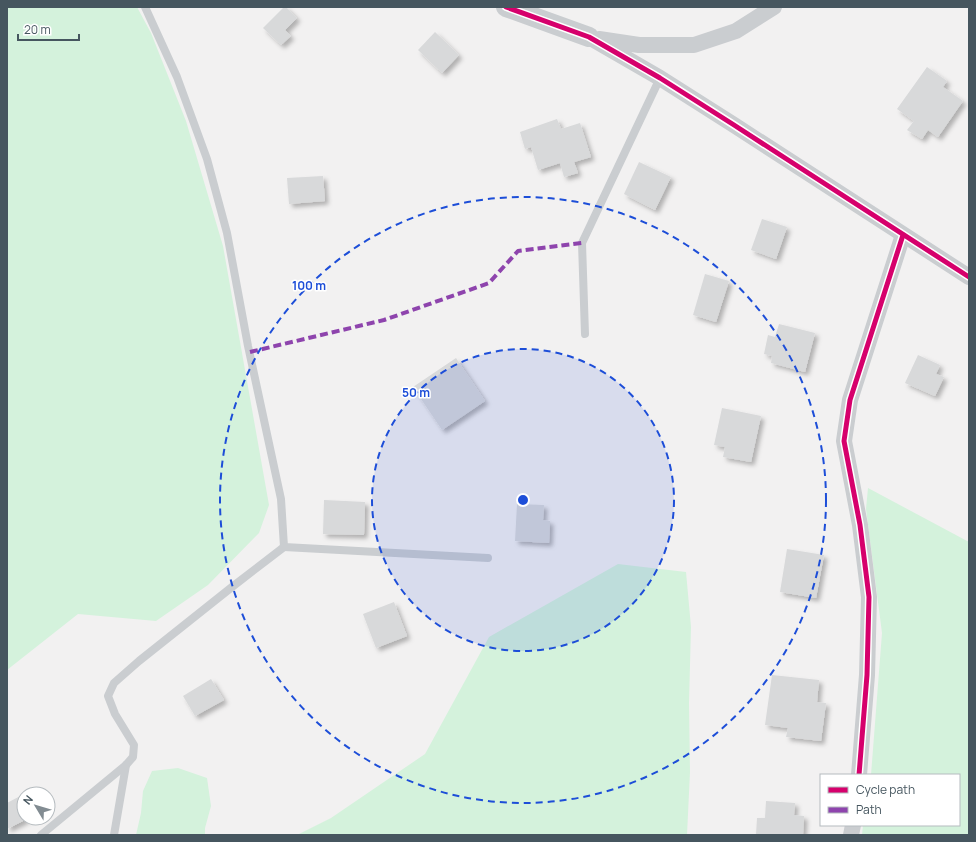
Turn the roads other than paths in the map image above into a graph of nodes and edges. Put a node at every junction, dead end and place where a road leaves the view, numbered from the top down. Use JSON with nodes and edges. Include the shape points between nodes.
{"nodes":[{"id":1,"x":145,"y":7,"type":"edge"},
{"id":2,"x":506,"y":7,"type":"edge"},
{"id":3,"x":774,"y":7,"type":"edge"},
{"id":4,"x":589,"y":37,"type":"junction"},
{"id":5,"x":660,"y":78,"type":"junction"},
{"id":6,"x":903,"y":235,"type":"junction"},
{"id":7,"x":969,"y":277,"type":"edge"},
{"id":8,"x":585,"y":334,"type":"dead end"},
{"id":9,"x":284,"y":547,"type":"junction"},
{"id":10,"x":488,"y":558,"type":"dead end"},
{"id":11,"x":126,"y":765,"type":"junction"},
{"id":12,"x":859,"y":774,"type":"edge"},
{"id":13,"x":41,"y":835,"type":"edge"},
{"id":14,"x":114,"y":835,"type":"edge"}],
"edges":[{"from":1,"to":9,"type":"lane","via":[[177,77],[208,159],[227,232],[248,346],[281,499]]},
{"from":2,"to":4,"type":"street"},
{"from":3,"to":4,"type":"street","via":[[736,30],[694,45],[639,45]]},
{"from":4,"to":5,"type":"street"},
{"from":5,"to":6,"type":"street"},
{"from":5,"to":8,"type":"lane","via":[[582,243]]},
{"from":6,"to":7,"type":"street"},
{"from":6,"to":12,"type":"street","via":[[850,400],[844,441],[860,525],[869,597],[867,675]]},
{"from":9,"to":10,"type":"lane"},
{"from":9,"to":11,"type":"lane","via":[[157,646],[114,683],[108,696],[115,714],[134,745],[133,757]]},
{"from":11,"to":13,"type":"lane"},
{"from":11,"to":14,"type":"lane"}]}
